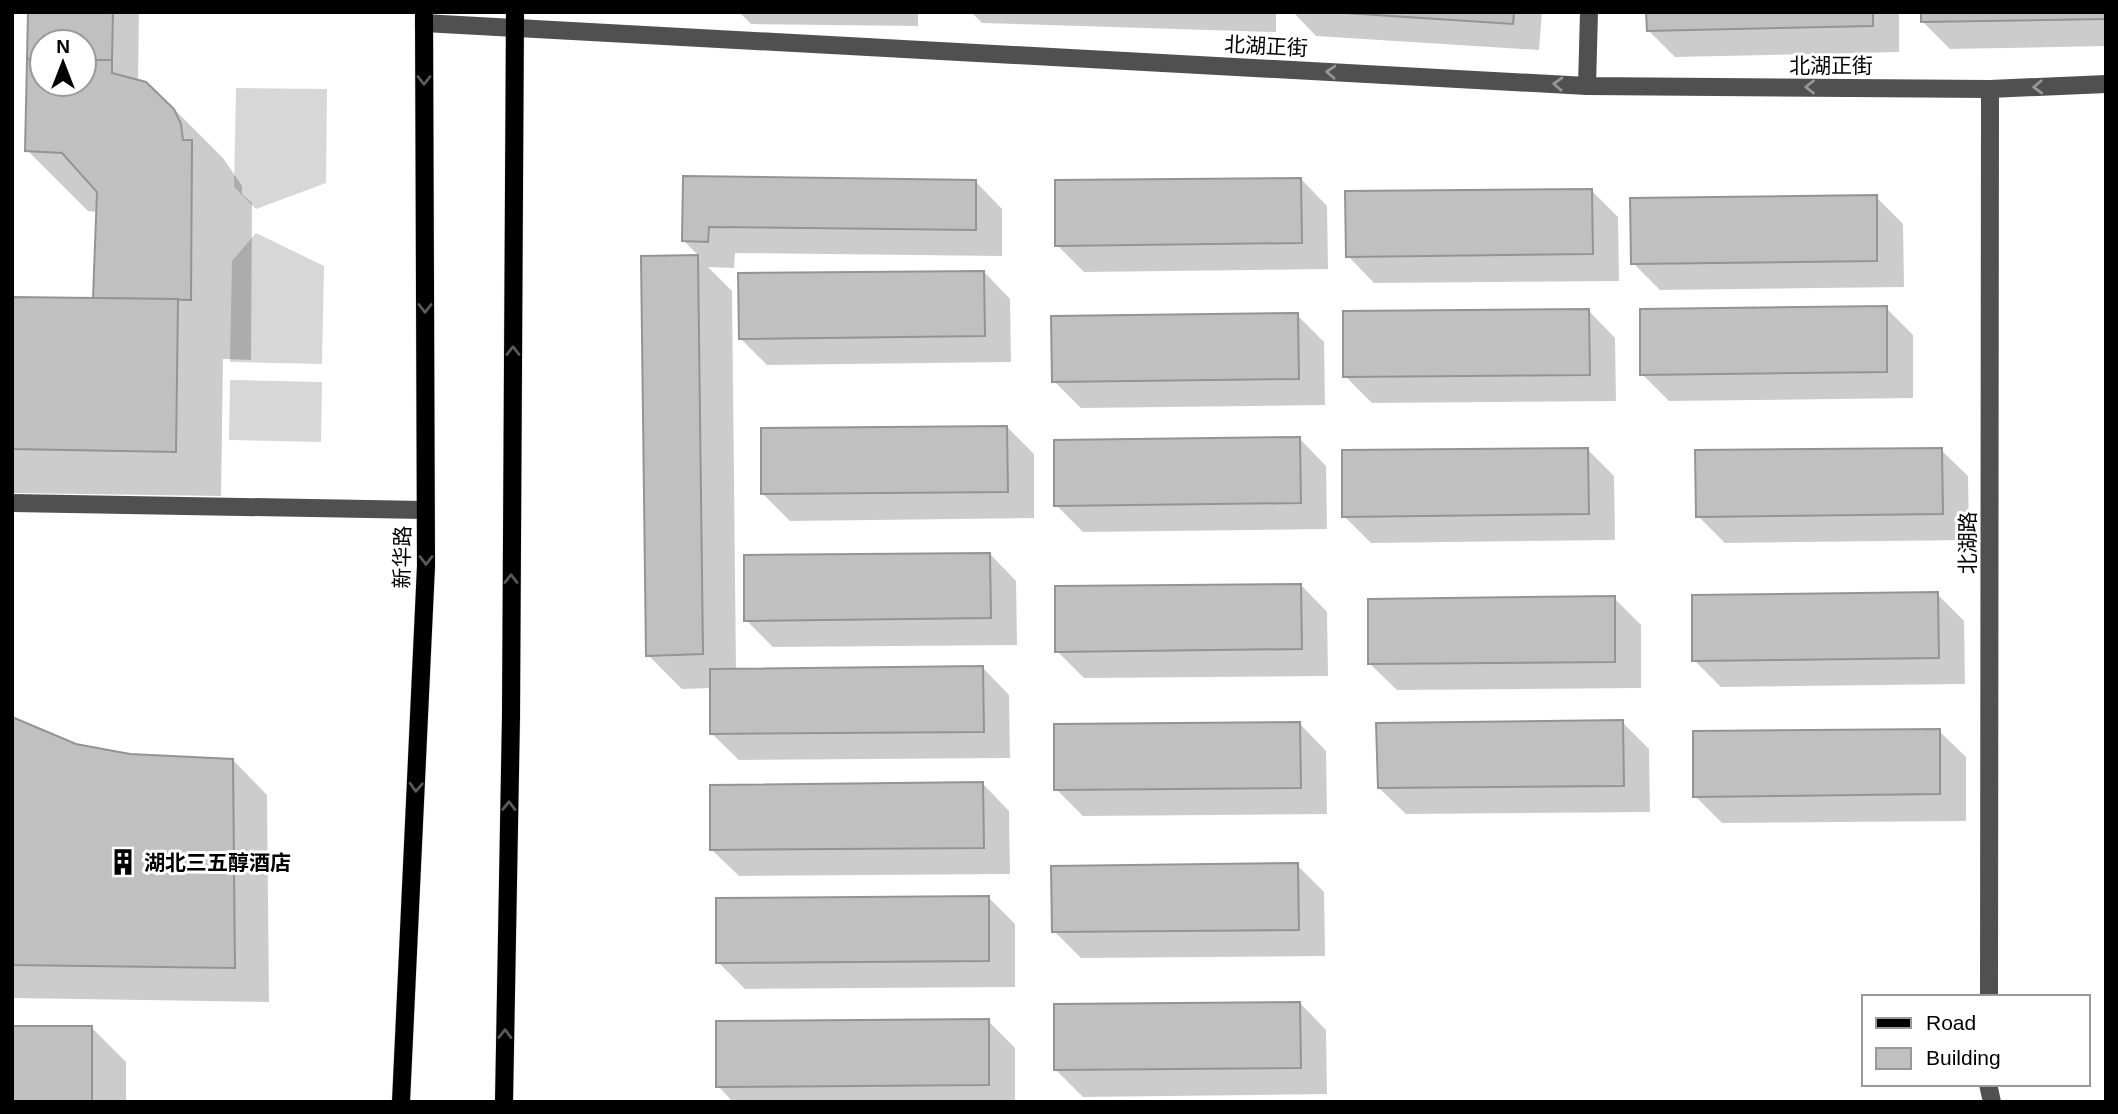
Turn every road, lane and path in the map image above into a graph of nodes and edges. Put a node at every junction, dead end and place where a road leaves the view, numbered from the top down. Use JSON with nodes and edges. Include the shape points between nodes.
{"nodes":[{"id":1,"x":1589,"y":12,"type":"edge"},
{"id":2,"x":424,"y":18,"type":"edge"},
{"id":3,"x":515,"y":21,"type":"edge"},
{"id":4,"x":2106,"y":84,"type":"edge"},
{"id":5,"x":1587,"y":86,"type":"junction"},
{"id":6,"x":1990,"y":89,"type":"junction"},
{"id":7,"x":12,"y":503,"type":"edge"},
{"id":8,"x":425,"y":510,"type":"junction"},
{"id":9,"x":1989,"y":995,"type":"edge"},
{"id":10,"x":401,"y":1102,"type":"edge"},
{"id":11,"x":504,"y":1102,"type":"edge"}],
"edges":[{"from":1,"to":5,"type":"street"},
{"from":2,"to":3,"type":"street","name":"北湖正街"},
{"from":2,"to":8,"type":"main road","name":"新华路","one_way":true},
{"from":5,"to":3,"type":"street","name":"北湖正街","one_way":true},
{"from":11,"to":3,"type":"main road","one_way":true},
{"from":4,"to":6,"type":"street","name":"北湖正街","one_way":true},
{"from":6,"to":5,"type":"street","name":"北湖正街","one_way":true},
{"from":6,"to":9,"type":"street","name":"北湖路"},
{"from":7,"to":8,"type":"street"},
{"from":8,"to":10,"type":"main road","name":"新华路","one_way":true}]}
